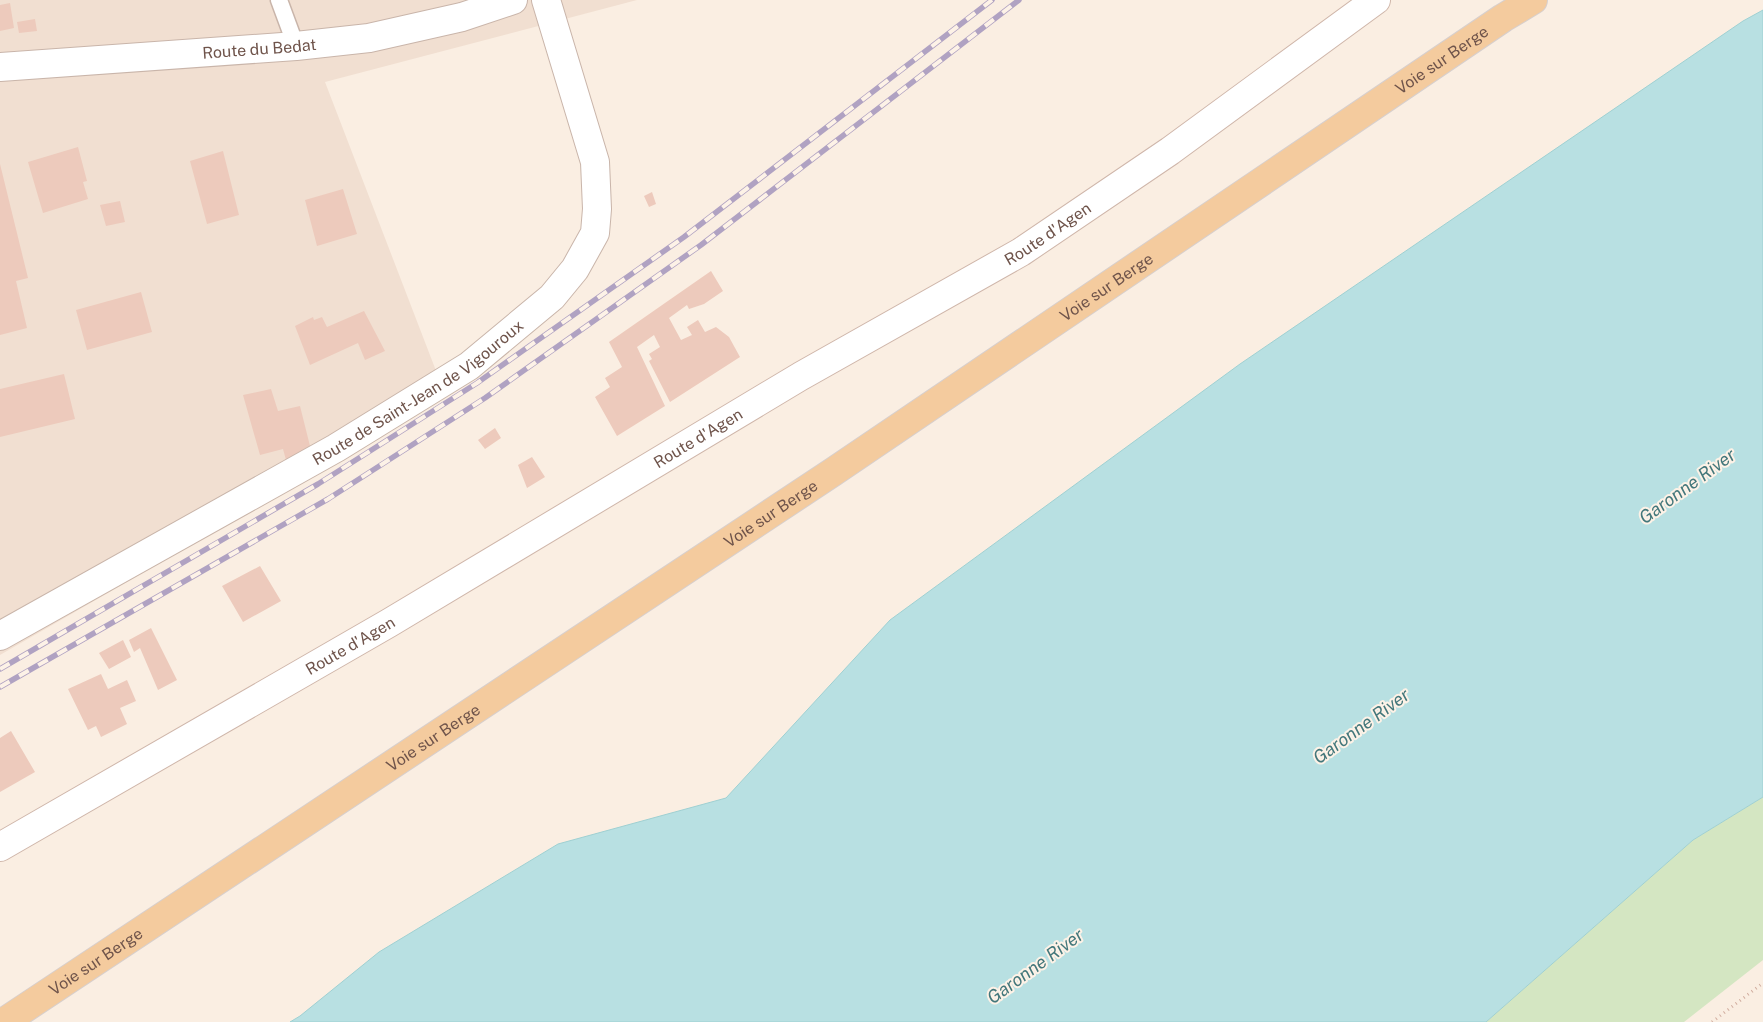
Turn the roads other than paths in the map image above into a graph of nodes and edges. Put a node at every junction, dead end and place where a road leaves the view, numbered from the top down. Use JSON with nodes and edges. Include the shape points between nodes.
{"nodes":[{"id":1,"x":279,"y":0,"type":"edge"},
{"id":2,"x":513,"y":0,"type":"edge"},
{"id":3,"x":546,"y":0,"type":"edge"},
{"id":4,"x":1376,"y":0,"type":"edge"},
{"id":5,"x":1533,"y":0,"type":"edge"},
{"id":6,"x":296,"y":46,"type":"junction"},
{"id":7,"x":0,"y":67,"type":"edge"},
{"id":8,"x":0,"y":636,"type":"edge"},
{"id":9,"x":0,"y":847,"type":"edge"},
{"id":10,"x":4,"y":1022,"type":"edge"}],
"edges":[{"from":1,"to":6,"type":"lane"},
{"from":2,"to":6,"type":"main road","name":"Route du Bedat","via":[[462,17],[369,38]]},
{"from":3,"to":8,"type":"main road","name":"Route de Saint-Jean de Vigouroux","via":[[595,162],[597,208],[594,233],[575,269],[552,297],[469,366],[336,448]]},
{"from":4,"to":9,"type":"main road","name":"Route d'Agen","via":[[1170,151],[1021,252],[801,376],[389,623]]},
{"from":5,"to":10,"type":"main road","name":"Voie sur Berge","via":[[833,472]]},
{"from":6,"to":7,"type":"main road","name":"Route du Bedat"}]}
